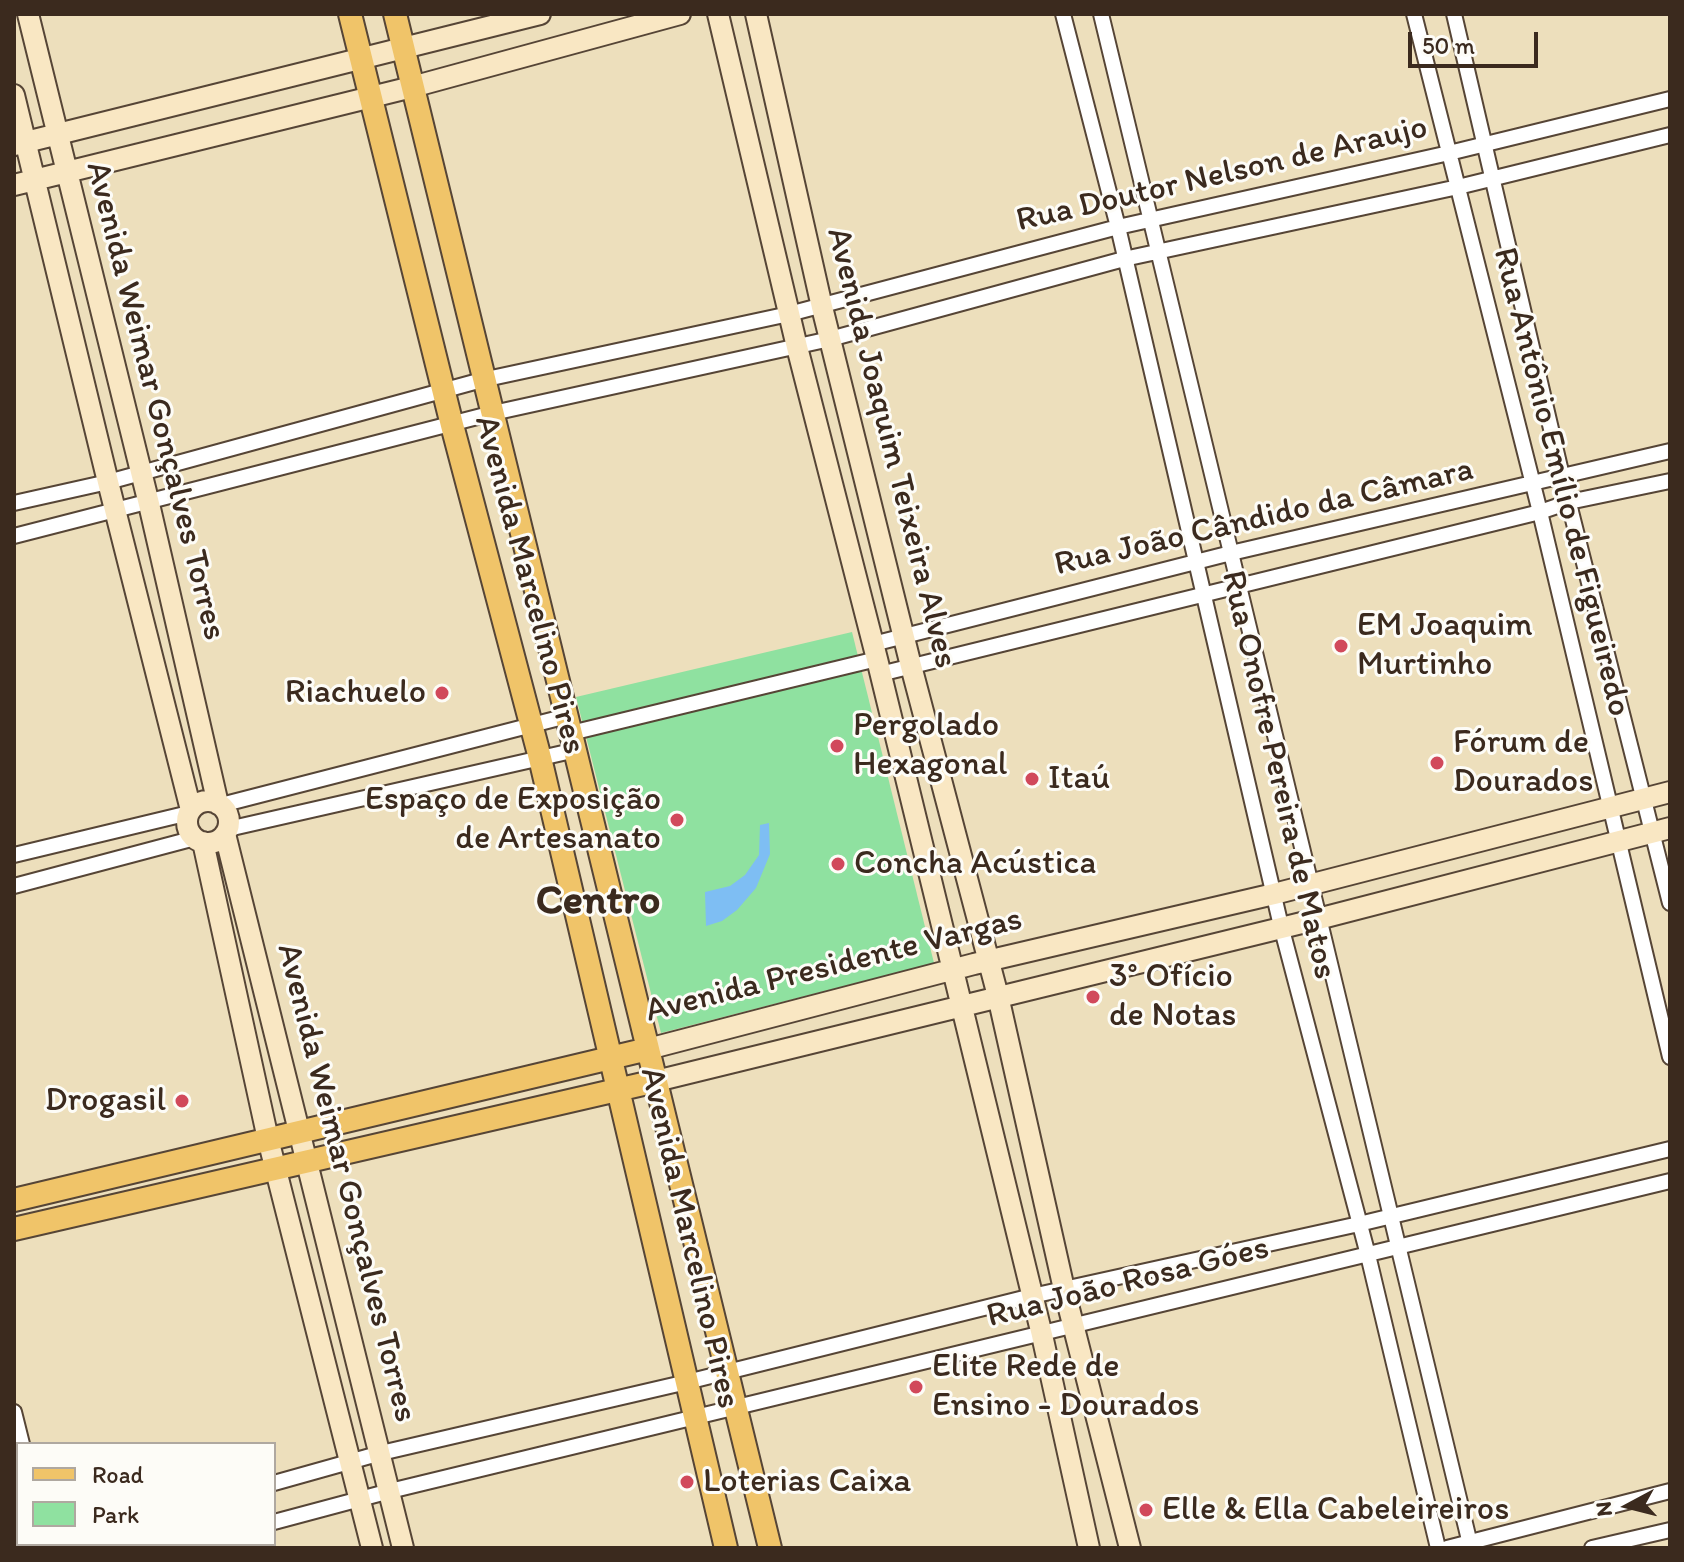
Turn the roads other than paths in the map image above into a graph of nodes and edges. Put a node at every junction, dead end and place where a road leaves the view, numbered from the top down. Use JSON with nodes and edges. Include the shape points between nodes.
{"nodes":[{"id":1,"x":28,"y":14,"type":"edge"},
{"id":2,"x":350,"y":14,"type":"edge"},
{"id":3,"x":395,"y":14,"type":"edge"},
{"id":4,"x":540,"y":14,"type":"edge"},
{"id":5,"x":680,"y":14,"type":"edge"},
{"id":6,"x":718,"y":14,"type":"edge"},
{"id":7,"x":756,"y":14,"type":"edge"},
{"id":8,"x":1063,"y":14,"type":"edge"},
{"id":9,"x":1101,"y":14,"type":"edge"},
{"id":10,"x":1414,"y":14,"type":"edge"},
{"id":11,"x":1454,"y":14,"type":"edge"},
{"id":12,"x":402,"y":49,"type":"junction"},
{"id":13,"x":361,"y":61,"type":"junction"},
{"id":14,"x":412,"y":87,"type":"junction"},
{"id":15,"x":14,"y":95,"type":"edge"},
{"id":16,"x":369,"y":96,"type":"junction"},
{"id":17,"x":1670,"y":99,"type":"edge"},
{"id":18,"x":57,"y":135,"type":"junction"},
{"id":19,"x":1670,"y":135,"type":"edge"},
{"id":20,"x":20,"y":144,"type":"edge"},
{"id":21,"x":1483,"y":144,"type":"junction"},
{"id":22,"x":1449,"y":153,"type":"junction"},
{"id":23,"x":66,"y":172,"type":"junction"},
{"id":24,"x":1491,"y":179,"type":"junction"},
{"id":25,"x":35,"y":180,"type":"junction"},
{"id":26,"x":14,"y":185,"type":"edge"},
{"id":27,"x":1458,"y":187,"type":"junction"},
{"id":28,"x":1151,"y":221,"type":"junction"},
{"id":29,"x":1118,"y":227,"type":"junction"},
{"id":30,"x":1158,"y":251,"type":"junction"},
{"id":31,"x":1124,"y":259,"type":"junction"},
{"id":32,"x":822,"y":307,"type":"junction"},
{"id":33,"x":789,"y":314,"type":"junction"},
{"id":34,"x":830,"y":339,"type":"junction"},
{"id":35,"x":797,"y":347,"type":"junction"},
{"id":36,"x":482,"y":380,"type":"junction"},
{"id":37,"x":444,"y":390,"type":"junction"},
{"id":38,"x":493,"y":413,"type":"junction"},
{"id":39,"x":452,"y":425,"type":"junction"},
{"id":40,"x":1670,"y":451,"type":"edge"},
{"id":41,"x":142,"y":473,"type":"junction"},
{"id":42,"x":1562,"y":476,"type":"junction"},
{"id":43,"x":1670,"y":481,"type":"edge"},
{"id":44,"x":108,"y":482,"type":"junction"},
{"id":45,"x":1532,"y":485,"type":"junction"},
{"id":46,"x":1569,"y":502,"type":"junction"},
{"id":47,"x":14,"y":503,"type":"edge"},
{"id":48,"x":149,"y":504,"type":"junction"},
{"id":49,"x":115,"y":511,"type":"junction"},
{"id":50,"x":1540,"y":512,"type":"junction"},
{"id":51,"x":14,"y":536,"type":"edge"},
{"id":52,"x":1231,"y":553,"type":"junction"},
{"id":53,"x":1196,"y":563,"type":"junction"},
{"id":54,"x":1240,"y":583,"type":"junction"},
{"id":55,"x":1203,"y":593,"type":"junction"},
{"id":56,"x":905,"y":636,"type":"junction"},
{"id":57,"x":877,"y":659,"type":"junction"},
{"id":58,"x":911,"y":666,"type":"junction"},
{"id":59,"x":531,"y":725,"type":"junction"},
{"id":60,"x":571,"y":733,"type":"junction"},
{"id":61,"x":540,"y":758,"type":"junction"},
{"id":62,"x":1670,"y":792,"type":"edge"},
{"id":63,"x":1645,"y":798,"type":"junction"},
{"id":64,"x":219,"y":804,"type":"junction"},
{"id":65,"x":1609,"y":809,"type":"junction"},
{"id":66,"x":190,"y":811,"type":"junction"},
{"id":67,"x":1662,"y":830,"type":"edge"},
{"id":68,"x":226,"y":831,"type":"junction"},
{"id":69,"x":199,"y":840,"type":"junction"},
{"id":70,"x":1618,"y":841,"type":"junction"},
{"id":71,"x":14,"y":855,"type":"edge"},
{"id":72,"x":1310,"y":884,"type":"junction"},
{"id":73,"x":14,"y":886,"type":"edge"},
{"id":74,"x":1274,"y":894,"type":"junction"},
{"id":75,"x":1670,"y":903,"type":"edge"},
{"id":76,"x":1318,"y":919,"type":"junction"},
{"id":77,"x":1281,"y":926,"type":"junction"},
{"id":78,"x":987,"y":960,"type":"junction"},
{"id":79,"x":953,"y":970,"type":"junction"},
{"id":80,"x":998,"y":996,"type":"junction"},
{"id":81,"x":961,"y":1005,"type":"junction"},
{"id":82,"x":648,"y":1049,"type":"junction"},
{"id":83,"x":611,"y":1057,"type":"junction"},
{"id":84,"x":1670,"y":1057,"type":"edge"},
{"id":85,"x":656,"y":1081,"type":"junction"},
{"id":86,"x":619,"y":1090,"type":"junction"},
{"id":87,"x":447,"y":1096,"type":"junction"},
{"id":88,"x":453,"y":1127,"type":"junction"},
{"id":89,"x":299,"y":1131,"type":"junction"},
{"id":90,"x":268,"y":1139,"type":"junction"},
{"id":91,"x":1670,"y":1149,"type":"edge"},
{"id":92,"x":307,"y":1160,"type":"junction"},
{"id":93,"x":277,"y":1167,"type":"junction"},
{"id":94,"x":1670,"y":1181,"type":"edge"},
{"id":95,"x":14,"y":1200,"type":"edge"},
{"id":96,"x":1391,"y":1217,"type":"junction"},
{"id":97,"x":1359,"y":1224,"type":"junction"},
{"id":98,"x":14,"y":1229,"type":"edge"},
{"id":99,"x":1399,"y":1247,"type":"junction"},
{"id":100,"x":1368,"y":1255,"type":"junction"},
{"id":101,"x":1064,"y":1289,"type":"junction"},
{"id":102,"x":1032,"y":1296,"type":"junction"},
{"id":103,"x":1074,"y":1326,"type":"junction"},
{"id":104,"x":1042,"y":1335,"type":"junction"},
{"id":105,"x":726,"y":1371,"type":"junction"},
{"id":106,"x":687,"y":1382,"type":"junction"},
{"id":107,"x":734,"y":1407,"type":"junction"},
{"id":108,"x":14,"y":1412,"type":"edge"},
{"id":109,"x":696,"y":1417,"type":"junction"},
{"id":110,"x":22,"y":1442,"type":"edge"},
{"id":111,"x":381,"y":1453,"type":"junction"},
{"id":112,"x":350,"y":1463,"type":"junction"},
{"id":113,"x":276,"y":1482,"type":"edge"},
{"id":114,"x":390,"y":1491,"type":"junction"},
{"id":115,"x":1670,"y":1491,"type":"edge"},
{"id":116,"x":361,"y":1498,"type":"junction"},
{"id":117,"x":276,"y":1521,"type":"edge"},
{"id":118,"x":1670,"y":1530,"type":"edge"},
{"id":119,"x":1470,"y":1545,"type":"edge"},
{"id":120,"x":372,"y":1548,"type":"edge"},
{"id":121,"x":403,"y":1548,"type":"edge"},
{"id":122,"x":726,"y":1548,"type":"edge"},
{"id":123,"x":770,"y":1548,"type":"edge"},
{"id":124,"x":1089,"y":1548,"type":"edge"},
{"id":125,"x":1130,"y":1548,"type":"edge"},
{"id":126,"x":1438,"y":1548,"type":"edge"},
{"id":127,"x":1447,"y":1548,"type":"edge"},
{"id":128,"x":1592,"y":1548,"type":"edge"}],
"edges":[{"from":1,"to":18,"type":"main road","name":"Avenida Weimar Gonçalves Torres"},
{"from":2,"to":13,"type":"main road","name":"Avenida Marcelino Pires"},
{"from":3,"to":12,"type":"main road","name":"Avenida Marcelino Pires"},
{"from":4,"to":12,"type":"main road"},
{"from":5,"to":14,"type":"main road"},
{"from":6,"to":33,"type":"main road","name":"Avenida Joaquim Teixeira Alves"},
{"from":7,"to":32,"type":"main road","name":"Avenida Joaquim Teixeira Alves"},
{"from":8,"to":29,"type":"street","name":"Rua Onofre Pereira de Matos"},
{"from":9,"to":28,"type":"street","name":"Rua Onofre Pereira de Matos"},
{"from":10,"to":22,"type":"street","name":"Rua Antônio Emílio de Figueiredo"},
{"from":11,"to":21,"type":"street","name":"Rua Antônio Emílio de Figueiredo"},
{"from":12,"to":13,"type":"main road"},
{"from":12,"to":14,"type":"main road","name":"Avenida Marcelino Pires"},
{"from":13,"to":16,"type":"main road","name":"Avenida Marcelino Pires"},
{"from":13,"to":18,"type":"main road"},
{"from":14,"to":16,"type":"main road"},
{"from":14,"to":36,"type":"main road","name":"Avenida Marcelino Pires"},
{"from":15,"to":20,"type":"main road","name":"Avenida Weimar Gonçalves Torres"},
{"from":16,"to":23,"type":"main road"},
{"from":16,"to":37,"type":"main road","name":"Avenida Marcelino Pires"},
{"from":17,"to":21,"type":"street","name":"Rua Doutor Nelson de Araujo"},
{"from":18,"to":20,"type":"main road"},
{"from":18,"to":23,"type":"main road","name":"Avenida Weimar Gonçalves Torres"},
{"from":19,"to":24,"type":"street","name":"Rua Doutor Nelson de Araujo"},
{"from":20,"to":25,"type":"main road","name":"Avenida Weimar Gonçalves Torres"},
{"from":21,"to":22,"type":"street","name":"Rua Doutor Nelson de Araujo"},
{"from":21,"to":24,"type":"street","name":"Rua Antônio Emílio de Figueiredo"},
{"from":22,"to":27,"type":"street","name":"Rua Antônio Emílio de Figueiredo"},
{"from":22,"to":28,"type":"street","name":"Rua Doutor Nelson de Araujo"},
{"from":23,"to":25,"type":"main road"},
{"from":23,"to":41,"type":"main road","name":"Avenida Weimar Gonçalves Torres"},
{"from":24,"to":27,"type":"street","name":"Rua Doutor Nelson de Araujo"},
{"from":24,"to":42,"type":"street","name":"Rua Antônio Emílio de Figueiredo"},
{"from":25,"to":26,"type":"main road"},
{"from":25,"to":44,"type":"main road","name":"Avenida Weimar Gonçalves Torres"},
{"from":27,"to":30,"type":"street","name":"Rua Doutor Nelson de Araujo"},
{"from":27,"to":45,"type":"street","name":"Rua Antônio Emílio de Figueiredo"},
{"from":28,"to":29,"type":"street","name":"Rua Doutor Nelson de Araujo"},
{"from":28,"to":30,"type":"street","name":"Rua Onofre Pereira de Matos"},
{"from":29,"to":31,"type":"street","name":"Rua Onofre Pereira de Matos"},
{"from":29,"to":32,"type":"street","name":"Rua Doutor Nelson de Araujo"},
{"from":30,"to":31,"type":"street","name":"Rua Doutor Nelson de Araujo"},
{"from":30,"to":52,"type":"street","name":"Rua Onofre Pereira de Matos"},
{"from":31,"to":34,"type":"street","name":"Rua Doutor Nelson de Araujo"},
{"from":31,"to":53,"type":"street","name":"Rua Onofre Pereira de Matos"},
{"from":32,"to":33,"type":"street","name":"Rua Doutor Nelson de Araujo"},
{"from":32,"to":34,"type":"main road","name":"Avenida Joaquim Teixeira Alves"},
{"from":33,"to":35,"type":"main road","name":"Avenida Joaquim Teixeira Alves"},
{"from":33,"to":36,"type":"street","name":"Rua Doutor Nelson de Araujo"},
{"from":34,"to":35,"type":"street","name":"Rua Doutor Nelson de Araujo"},
{"from":34,"to":56,"type":"main road","name":"Avenida Joaquim Teixeira Alves"},
{"from":35,"to":38,"type":"street","name":"Rua Doutor Nelson de Araujo"},
{"from":35,"to":57,"type":"main road","name":"Avenida Joaquim Teixeira Alves"},
{"from":36,"to":37,"type":"street","name":"Rua Doutor Nelson de Araujo"},
{"from":36,"to":38,"type":"main road","name":"Avenida Marcelino Pires"},
{"from":37,"to":39,"type":"main road","name":"Avenida Marcelino Pires"},
{"from":37,"to":41,"type":"street","name":"Rua Doutor Nelson de Araujo"},
{"from":38,"to":39,"type":"street","name":"Rua Doutor Nelson de Araujo"},
{"from":38,"to":60,"type":"main road","name":"Avenida Marcelino Pires"},
{"from":39,"to":48,"type":"street","name":"Rua Doutor Nelson de Araujo"},
{"from":39,"to":59,"type":"main road","name":"Avenida Marcelino Pires"},
{"from":40,"to":42,"type":"street","name":"Rua João Cândido da Câmara"},
{"from":41,"to":44,"type":"street","name":"Rua Doutor Nelson de Araujo"},
{"from":41,"to":48,"type":"main road","name":"Avenida Weimar Gonçalves Torres"},
{"from":42,"to":45,"type":"street","name":"Rua João Cândido da Câmara"},
{"from":42,"to":46,"type":"street","name":"Rua Antônio Emílio de Figueiredo"},
{"from":43,"to":46,"type":"street"},
{"from":44,"to":47,"type":"street","name":"Rua Doutor Nelson de Araujo"},
{"from":44,"to":49,"type":"main road","name":"Avenida Weimar Gonçalves Torres"},
{"from":45,"to":50,"type":"street","name":"Rua Antônio Emílio de Figueiredo"},
{"from":45,"to":52,"type":"street","name":"Rua João Cândido da Câmara"},
{"from":46,"to":50,"type":"street"},
{"from":46,"to":63,"type":"street","name":"Rua Antônio Emílio de Figueiredo"},
{"from":48,"to":49,"type":"street","name":"Rua Doutor Nelson de Araujo"},
{"from":48,"to":64,"type":"main road","name":"Avenida Weimar Gonçalves Torres"},
{"from":49,"to":51,"type":"street","name":"Rua Doutor Nelson de Araujo"},
{"from":49,"to":66,"type":"main road","name":"Avenida Weimar Gonçalves Torres"},
{"from":50,"to":54,"type":"street"},
{"from":50,"to":65,"type":"street","name":"Rua Antônio Emílio de Figueiredo"},
{"from":52,"to":53,"type":"street","name":"Rua João Cândido da Câmara"},
{"from":52,"to":54,"type":"street","name":"Rua Onofre Pereira de Matos"},
{"from":53,"to":55,"type":"street","name":"Rua Onofre Pereira de Matos"},
{"from":53,"to":56,"type":"street","name":"Rua João Cândido da Câmara"},
{"from":54,"to":55,"type":"street"},
{"from":54,"to":72,"type":"street","name":"Rua Onofre Pereira de Matos"},
{"from":55,"to":58,"type":"street"},
{"from":55,"to":74,"type":"street","name":"Rua Onofre Pereira de Matos"},
{"from":56,"to":57,"type":"street","name":"Rua João Cândido da Câmara"},
{"from":56,"to":58,"type":"main road","name":"Avenida Joaquim Teixeira Alves"},
{"from":57,"to":58,"type":"street"},
{"from":57,"to":60,"type":"street"},
{"from":57,"to":79,"type":"main road","name":"Avenida Joaquim Teixeira Alves"},
{"from":58,"to":78,"type":"main road","name":"Avenida Joaquim Teixeira Alves"},
{"from":59,"to":60,"type":"street"},
{"from":59,"to":61,"type":"main road","name":"Avenida Marcelino Pires"},
{"from":59,"to":64,"type":"street"},
{"from":60,"to":61,"type":"street"},
{"from":60,"to":82,"type":"main road","name":"Avenida Marcelino Pires"},
{"from":61,"to":68,"type":"street"},
{"from":61,"to":83,"type":"main road","name":"Avenida Marcelino Pires"},
{"from":62,"to":63,"type":"main road","name":"Avenida Presidente Vargas"},
{"from":63,"to":65,"type":"main road","name":"Avenida Presidente Vargas"},
{"from":63,"to":67,"type":"street","name":"Rua Antônio Emílio de Figueiredo"},
{"from":64,"to":66,"type":"main road","via":[[200,802]]},
{"from":64,"to":68,"type":"main road","via":[[228,816]]},
{"from":65,"to":70,"type":"street","name":"Rua Antônio Emílio de Figueiredo"},
{"from":65,"to":72,"type":"main road","name":"Avenida Presidente Vargas"},
{"from":66,"to":69,"type":"main road","via":[[188,826]]},
{"from":66,"to":71,"type":"street"},
{"from":67,"to":70,"type":"main road","name":"Avenida Presidente Vargas"},
{"from":67,"to":75,"type":"street","name":"Rua Antônio Emílio de Figueiredo"},
{"from":68,"to":69,"type":"main road","via":[[215,842]]},
{"from":68,"to":89,"type":"main road","name":"Avenida Weimar Gonçalves Torres"},
{"from":69,"to":73,"type":"street"},
{"from":69,"to":90,"type":"main road","name":"Avenida Weimar Gonçalves Torres"},
{"from":70,"to":76,"type":"main road","name":"Avenida Presidente Vargas"},
{"from":70,"to":84,"type":"street","name":"Rua Antônio Emílio de Figueiredo"},
{"from":72,"to":74,"type":"main road","name":"Avenida Presidente Vargas"},
{"from":72,"to":76,"type":"street","name":"Rua Onofre Pereira de Matos"},
{"from":74,"to":77,"type":"street","name":"Rua Onofre Pereira de Matos"},
{"from":74,"to":78,"type":"main road","name":"Avenida Presidente Vargas"},
{"from":76,"to":77,"type":"main road","name":"Avenida Presidente Vargas"},
{"from":76,"to":96,"type":"street","name":"Rua Onofre Pereira de Matos"},
{"from":77,"to":80,"type":"main road","name":"Avenida Presidente Vargas"},
{"from":77,"to":97,"type":"street","name":"Rua Onofre Pereira de Matos"},
{"from":78,"to":79,"type":"main road","name":"Avenida Presidente Vargas"},
{"from":78,"to":80,"type":"main road","name":"Avenida Joaquim Teixeira Alves"},
{"from":79,"to":81,"type":"main road","name":"Avenida Joaquim Teixeira Alves"},
{"from":79,"to":82,"type":"main road","name":"Avenida Presidente Vargas"},
{"from":80,"to":81,"type":"main road","name":"Avenida Presidente Vargas"},
{"from":80,"to":101,"type":"main road","name":"Avenida Joaquim Teixeira Alves"},
{"from":81,"to":85,"type":"main road","name":"Avenida Presidente Vargas"},
{"from":81,"to":102,"type":"main road","name":"Avenida Joaquim Teixeira Alves"},
{"from":82,"to":83,"type":"main road","name":"Avenida Presidente Vargas"},
{"from":82,"to":85,"type":"main road","name":"Avenida Marcelino Pires"},
{"from":83,"to":86,"type":"main road","name":"Avenida Marcelino Pires"},
{"from":83,"to":87,"type":"main road","name":"Avenida Presidente Vargas"},
{"from":85,"to":86,"type":"main road","name":"Avenida Presidente Vargas"},
{"from":85,"to":105,"type":"main road","name":"Avenida Marcelino Pires"},
{"from":86,"to":88,"type":"main road","name":"Avenida Presidente Vargas"},
{"from":86,"to":106,"type":"main road","name":"Avenida Marcelino Pires"},
{"from":87,"to":88,"type":"main road"},
{"from":87,"to":89,"type":"main road","name":"Avenida Presidente Vargas"},
{"from":88,"to":92,"type":"main road","name":"Avenida Presidente Vargas"},
{"from":89,"to":90,"type":"main road","name":"Avenida Presidente Vargas"},
{"from":89,"to":92,"type":"main road","name":"Avenida Weimar Gonçalves Torres"},
{"from":90,"to":93,"type":"main road","name":"Avenida Weimar Gonçalves Torres"},
{"from":90,"to":95,"type":"main road","name":"Avenida Presidente Vargas"},
{"from":91,"to":96,"type":"street","name":"Rua João Rosa Góes"},
{"from":92,"to":93,"type":"main road","name":"Avenida Presidente Vargas"},
{"from":92,"to":111,"type":"main road","name":"Avenida Weimar Gonçalves Torres"},
{"from":93,"to":98,"type":"main road","name":"Avenida Presidente Vargas"},
{"from":93,"to":112,"type":"main road","name":"Avenida Weimar Gonçalves Torres"},
{"from":94,"to":99,"type":"street","name":"Rua João Rosa Góes"},
{"from":96,"to":97,"type":"street","name":"Rua João Rosa Góes"},
{"from":96,"to":99,"type":"street","name":"Rua Onofre Pereira de Matos"},
{"from":97,"to":100,"type":"street","name":"Rua Onofre Pereira de Matos"},
{"from":97,"to":101,"type":"street","name":"Rua João Rosa Góes"},
{"from":99,"to":100,"type":"street","name":"Rua João Rosa Góes"},
{"from":99,"to":119,"type":"street","name":"Rua Onofre Pereira de Matos"},
{"from":100,"to":103,"type":"street","name":"Rua João Rosa Góes"},
{"from":100,"to":126,"type":"street","name":"Rua Onofre Pereira de Matos"},
{"from":101,"to":102,"type":"street","name":"Rua João Rosa Góes"},
{"from":101,"to":103,"type":"main road","name":"Avenida Joaquim Teixeira Alves"},
{"from":102,"to":104,"type":"main road","name":"Avenida Joaquim Teixeira Alves"},
{"from":102,"to":105,"type":"street","name":"Rua João Rosa Góes"},
{"from":103,"to":104,"type":"street","name":"Rua João Rosa Góes"},
{"from":103,"to":125,"type":"main road","name":"Avenida Joaquim Teixeira Alves"},
{"from":104,"to":107,"type":"street","name":"Rua João Rosa Góes"},
{"from":104,"to":124,"type":"main road","name":"Avenida Joaquim Teixeira Alves"},
{"from":105,"to":106,"type":"street","name":"Rua João Rosa Góes"},
{"from":105,"to":107,"type":"main road","name":"Avenida Marcelino Pires"},
{"from":106,"to":109,"type":"main road","name":"Avenida Marcelino Pires"},
{"from":106,"to":111,"type":"street","name":"Rua João Rosa Góes"},
{"from":107,"to":109,"type":"street","name":"Rua João Rosa Góes"},
{"from":107,"to":123,"type":"main road","name":"Avenida Marcelino Pires"},
{"from":108,"to":110,"type":"street"},
{"from":109,"to":114,"type":"street","name":"Rua João Rosa Góes"},
{"from":109,"to":122,"type":"main road","name":"Avenida Marcelino Pires"},
{"from":111,"to":112,"type":"street","name":"Rua João Rosa Góes"},
{"from":111,"to":114,"type":"main road","name":"Avenida Weimar Gonçalves Torres"},
{"from":112,"to":113,"type":"street","name":"Rua João Rosa Góes"},
{"from":112,"to":116,"type":"main road","name":"Avenida Weimar Gonçalves Torres"},
{"from":114,"to":116,"type":"street","name":"Rua João Rosa Góes"},
{"from":114,"to":121,"type":"main road","name":"Avenida Weimar Gonçalves Torres"},
{"from":115,"to":119,"type":"street"},
{"from":116,"to":117,"type":"street","name":"Rua João Rosa Góes"},
{"from":116,"to":120,"type":"main road","name":"Avenida Weimar Gonçalves Torres"},
{"from":118,"to":128,"type":"street"},
{"from":119,"to":127,"type":"street"}]}
